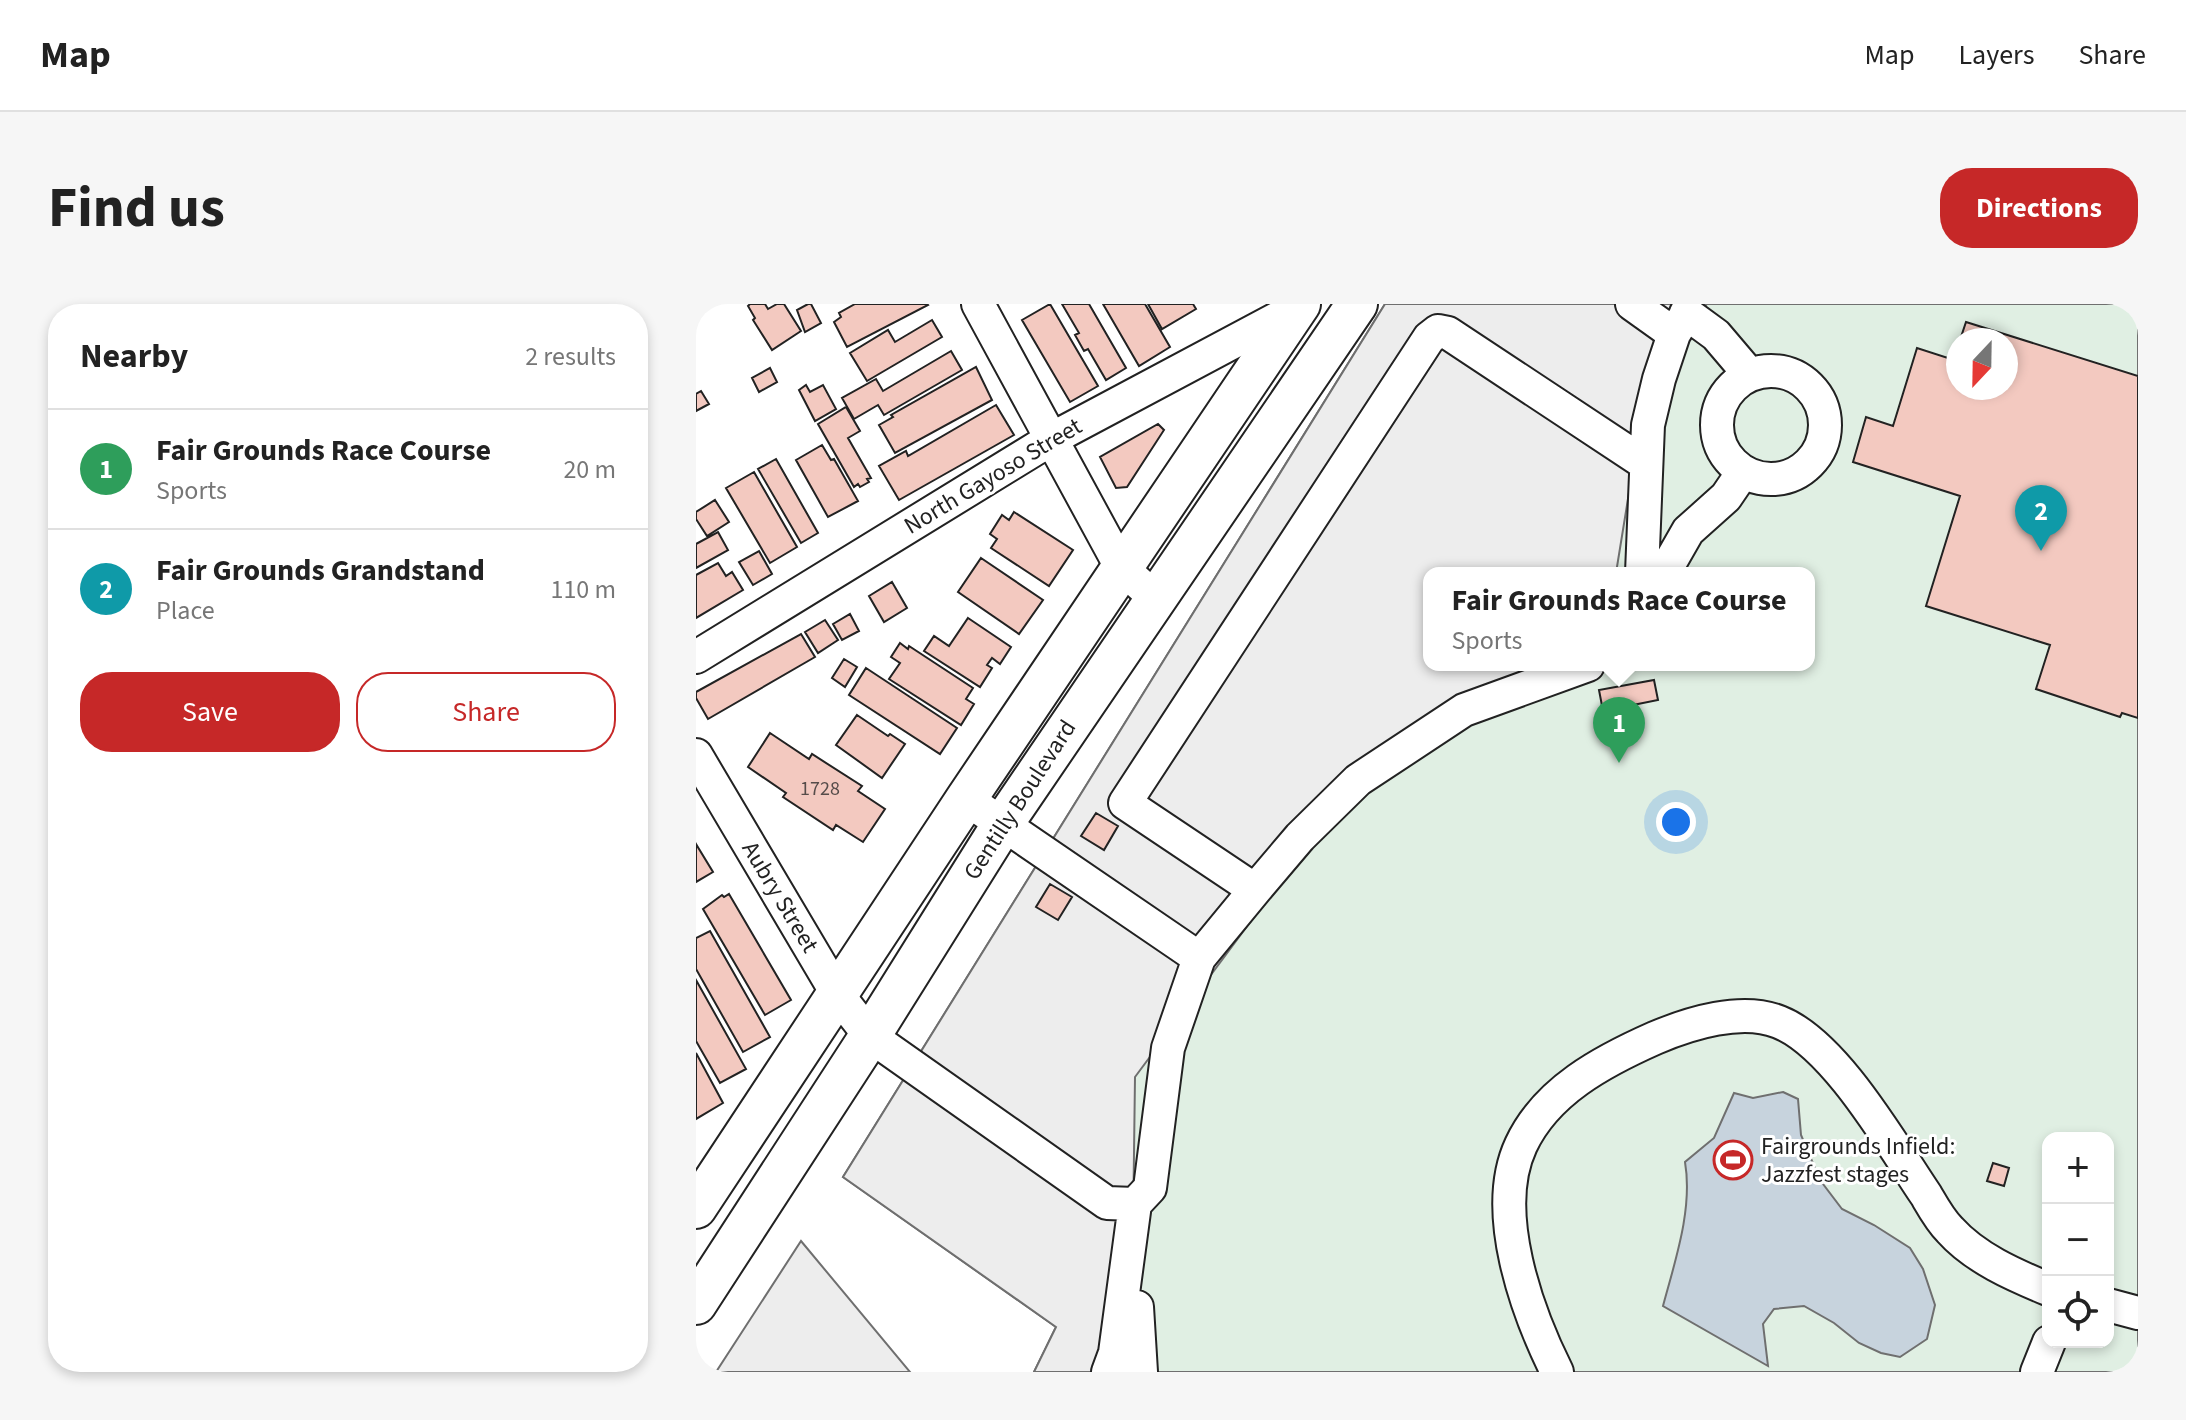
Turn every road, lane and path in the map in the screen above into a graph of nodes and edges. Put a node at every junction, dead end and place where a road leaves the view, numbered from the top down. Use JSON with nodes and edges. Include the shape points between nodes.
{"nodes":[{"id":1,"x":978,"y":304,"type":"edge"},
{"id":2,"x":1357,"y":304,"type":"edge"},
{"id":3,"x":1632,"y":304,"type":"edge"},
{"id":4,"x":1299,"y":306,"type":"edge"},
{"id":5,"x":1684,"y":317,"type":"edge"},
{"id":6,"x":1750,"y":375,"type":"junction"},
{"id":7,"x":1053,"y":438,"type":"junction"},
{"id":8,"x":1646,"y":464,"type":"junction"},
{"id":9,"x":1743,"y":472,"type":"junction"},
{"id":10,"x":1121,"y":567,"type":"junction"},
{"id":11,"x":1642,"y":567,"type":"edge"},
{"id":12,"x":1667,"y":567,"type":"edge"},
{"id":13,"x":1155,"y":598,"type":"junction"},
{"id":14,"x":696,"y":657,"type":"edge"},
{"id":15,"x":1571,"y":671,"type":"edge"},
{"id":16,"x":696,"y":755,"type":"edge"},
{"id":17,"x":966,"y":799,"type":"junction"},
{"id":18,"x":1002,"y":825,"type":"junction"},
{"id":19,"x":1255,"y":890,"type":"junction"},
{"id":20,"x":1199,"y":958,"type":"junction"},
{"id":21,"x":838,"y":995,"type":"junction"},
{"id":22,"x":870,"y":1036,"type":"junction"},
{"id":23,"x":699,"y":1198,"type":"edge"},
{"id":24,"x":1135,"y":1204,"type":"junction"},
{"id":25,"x":2042,"y":1286,"type":"edge"},
{"id":26,"x":696,"y":1304,"type":"edge"},
{"id":27,"x":2114,"y":1307,"type":"edge"},
{"id":28,"x":2138,"y":1313,"type":"edge"},
{"id":29,"x":2047,"y":1348,"type":"edge"},
{"id":30,"x":1108,"y":1372,"type":"edge"},
{"id":31,"x":1141,"y":1372,"type":"edge"},
{"id":32,"x":1557,"y":1372,"type":"edge"},
{"id":33,"x":2037,"y":1372,"type":"edge"}],
"edges":[{"from":1,"to":7,"type":"street"},
{"from":2,"to":13,"type":"main road","name":"Gentilly Boulevard"},
{"from":3,"to":5,"type":"street"},
{"from":4,"to":7,"type":"street","name":"North Gayoso Street"},
{"from":4,"to":10,"type":"main road","name":"Gentilly Boulevard"},
{"from":5,"to":6,"type":"street","via":[[1716,335]]},
{"from":5,"to":8,"type":"street","via":[[1659,379]]},
{"from":6,"to":9,"type":"street","via":[[1726,393],[1717,427],[1729,460]]},
{"from":6,"to":9,"type":"street","via":[[1773,370],[1806,383],[1825,413],[1826,431],[1821,449],[1795,474],[1778,479]]},
{"from":7,"to":10,"type":"street"},
{"from":7,"to":14,"type":"street","name":"North Gayoso Street"},
{"from":8,"to":11,"type":"street"},
{"from":8,"to":19,"type":"street","via":[[1448,333],[1438,331],[1429,338],[1125,803]]},
{"from":9,"to":12,"type":"street","via":[[1726,497],[1688,531]]},
{"from":10,"to":13,"type":"street"},
{"from":10,"to":17,"type":"main road","name":"Gentilly Boulevard"},
{"from":13,"to":18,"type":"main road","name":"Gentilly Boulevard"},
{"from":15,"to":19,"type":"street","via":[[1464,710],[1358,780]]},
{"from":16,"to":21,"type":"street","name":"Aubry Street"},
{"from":17,"to":18,"type":"street"},
{"from":17,"to":21,"type":"main road","name":"Gentilly Boulevard"},
{"from":18,"to":20,"type":"street"},
{"from":18,"to":22,"type":"main road","name":"Gentilly Boulevard"},
{"from":19,"to":20,"type":"street"},
{"from":20,"to":24,"type":"street","via":[[1168,1048],[1150,1188]]},
{"from":21,"to":22,"type":"street","name":"Aubry Street"},
{"from":21,"to":23,"type":"main road","name":"Gentilly Boulevard"},
{"from":22,"to":24,"type":"street","name":"Aubry Street","via":[[1107,1203]]},
{"from":22,"to":26,"type":"main road","name":"Gentilly Boulevard"},
{"from":24,"to":30,"type":"street"},
{"from":24,"to":31,"type":"street"},
{"from":25,"to":32,"type":"street","via":[[1978,1254],[1949,1230],[1863,1104],[1800,1033],[1776,1020],[1712,1020],[1675,1029],[1593,1070],[1563,1090],[1520,1146],[1511,1194],[1512,1239],[1538,1334]]},
{"from":27,"to":28,"type":"street"},
{"from":29,"to":33,"type":"street"}]}
